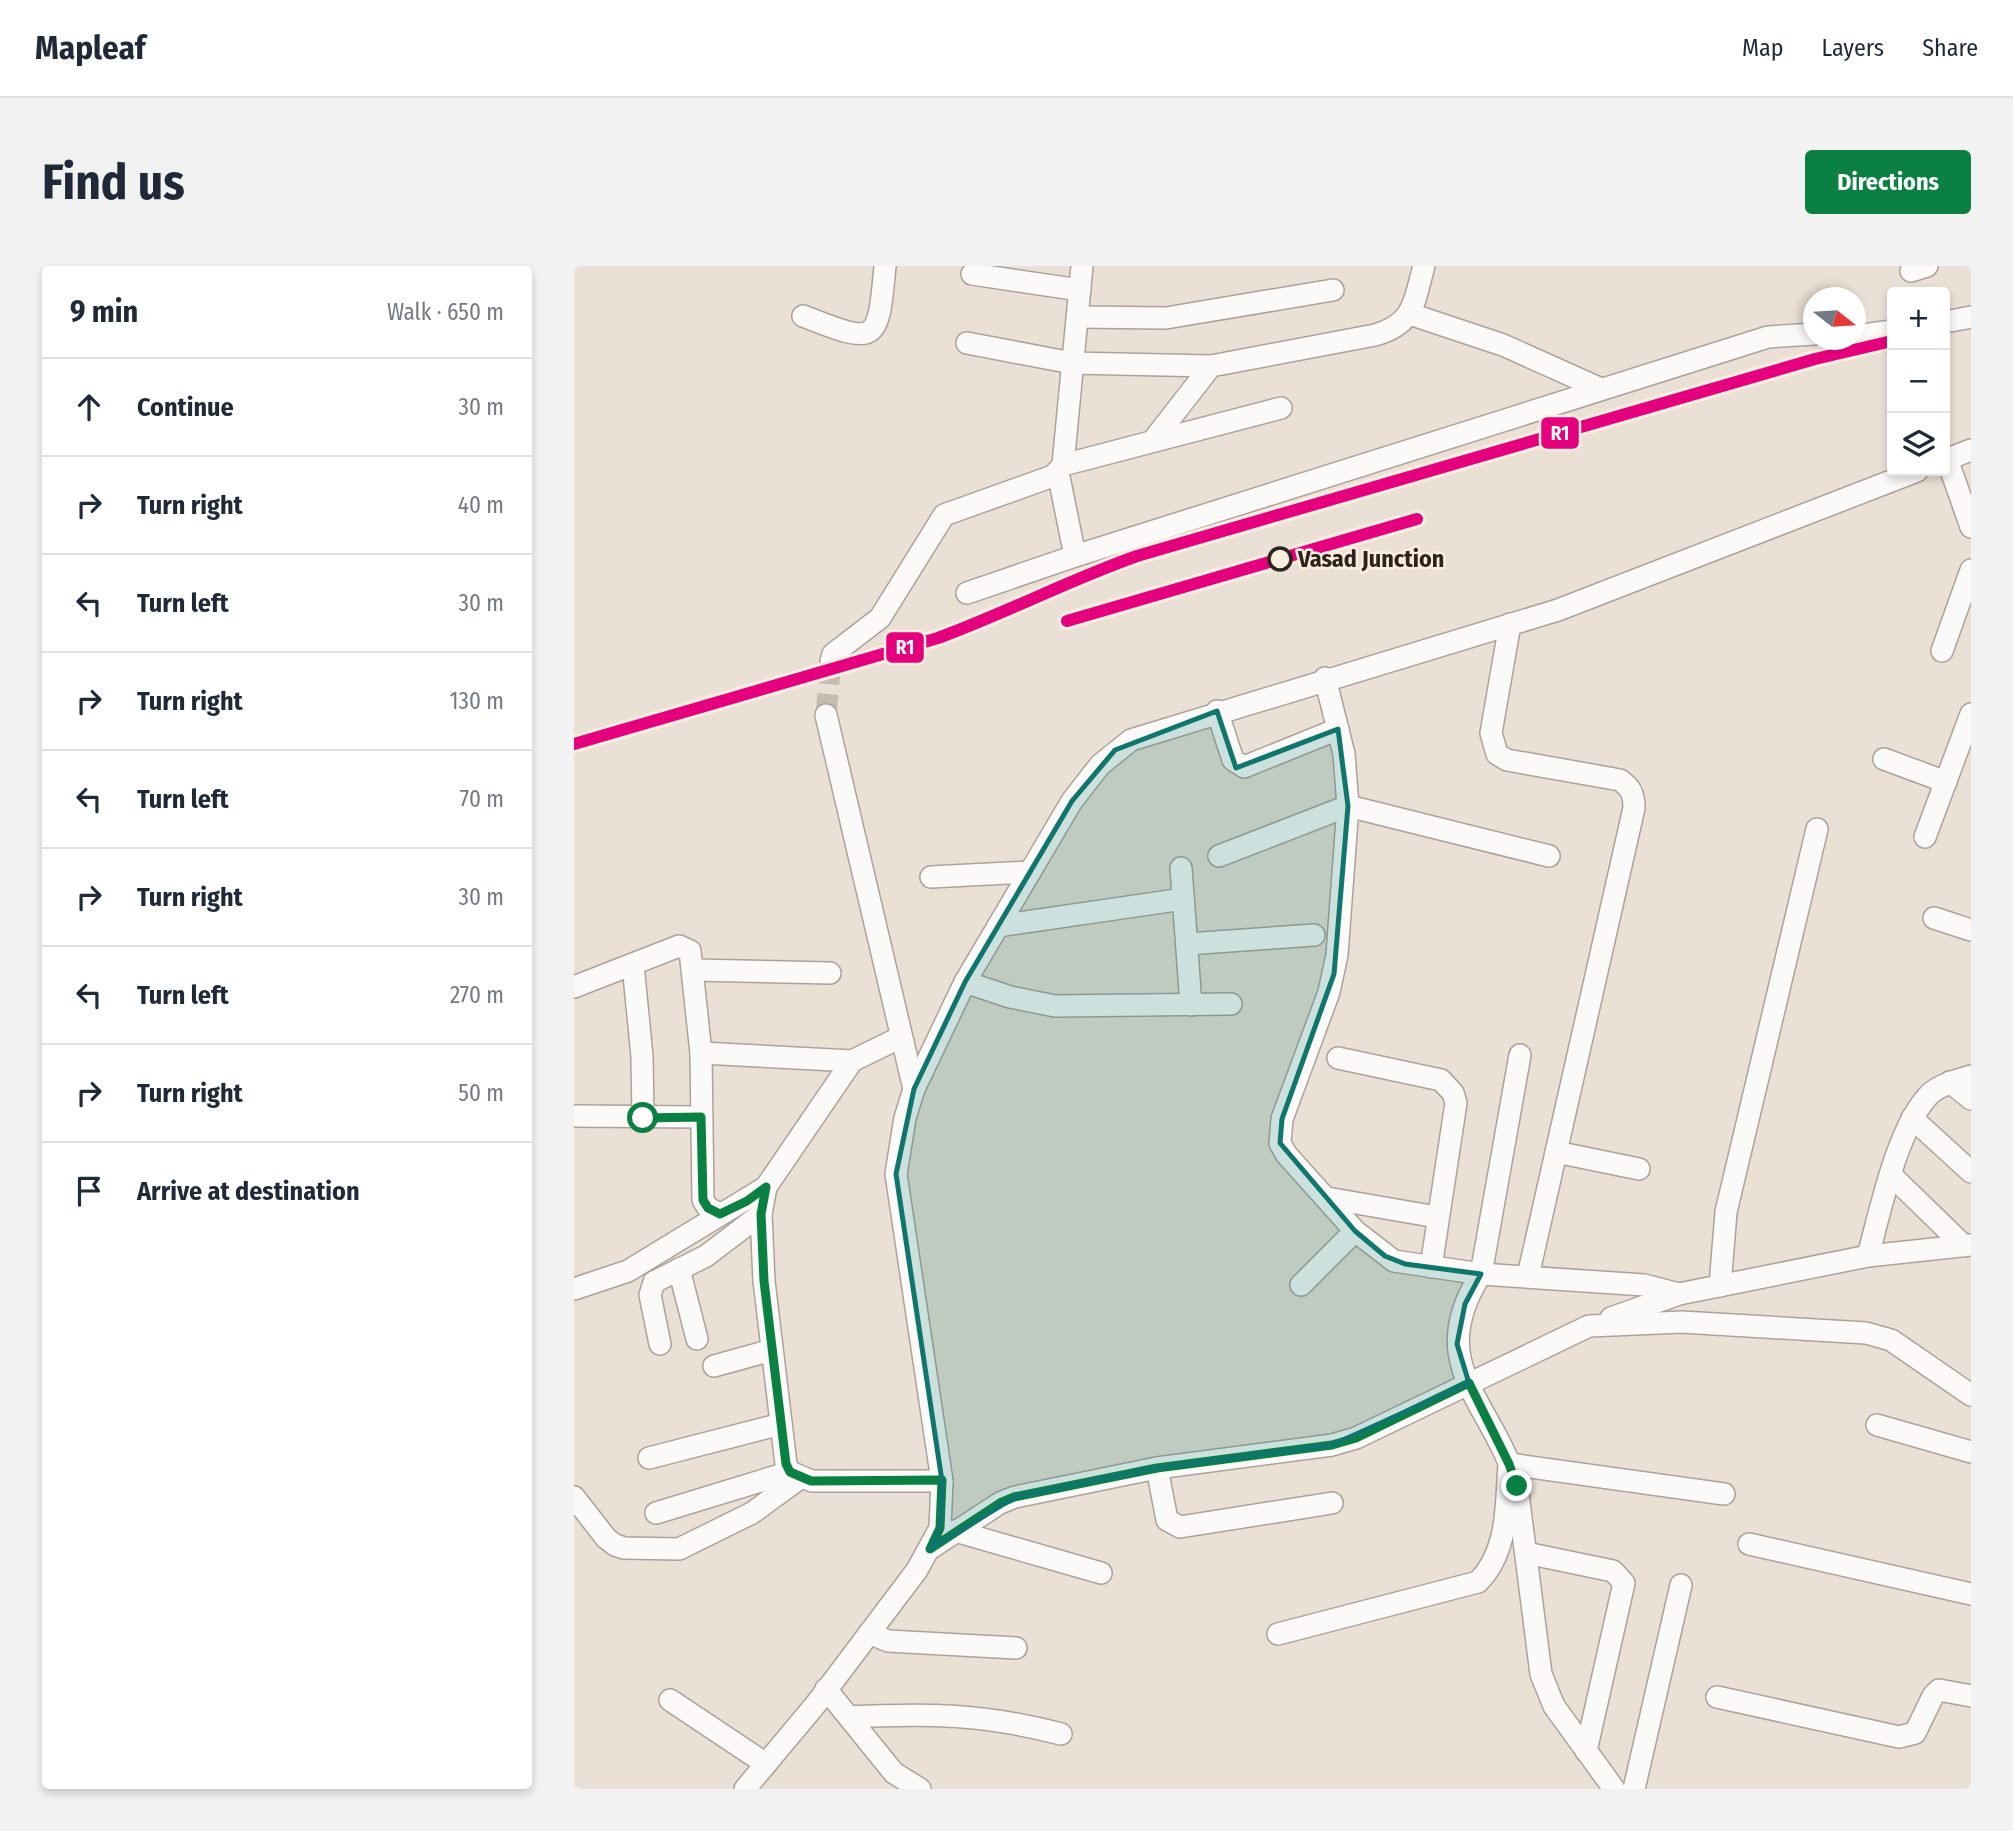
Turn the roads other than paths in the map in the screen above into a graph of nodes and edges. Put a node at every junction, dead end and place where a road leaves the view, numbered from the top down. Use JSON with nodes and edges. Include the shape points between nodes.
{"nodes":[{"id":1,"x":885,"y":266,"type":"edge"},
{"id":2,"x":1082,"y":266,"type":"edge"},
{"id":3,"x":1423,"y":266,"type":"edge"},
{"id":4,"x":972,"y":274,"type":"dead end"},
{"id":5,"x":1080,"y":290,"type":"junction"},
{"id":6,"x":1333,"y":290,"type":"dead end"},
{"id":7,"x":1410,"y":314,"type":"junction"},
{"id":8,"x":803,"y":316,"type":"dead end"},
{"id":9,"x":1077,"y":317,"type":"junction"},
{"id":10,"x":1971,"y":317,"type":"edge"},
{"id":11,"x":1950,"y":321,"type":"edge"},
{"id":12,"x":1887,"y":332,"type":"edge"},
{"id":13,"x":1803,"y":335,"type":"edge"},
{"id":14,"x":1866,"y":335,"type":"edge"},
{"id":15,"x":967,"y":343,"type":"dead end"},
{"id":16,"x":1072,"y":363,"type":"junction"},
{"id":17,"x":1211,"y":366,"type":"junction"},
{"id":18,"x":1601,"y":389,"type":"junction"},
{"id":19,"x":1281,"y":408,"type":"dead end"},
{"id":20,"x":1155,"y":438,"type":"junction"},
{"id":21,"x":1971,"y":450,"type":"edge"},
{"id":22,"x":1950,"y":458,"type":"edge"},
{"id":23,"x":1060,"y":468,"type":"junction"},
{"id":24,"x":1950,"y":470,"type":"edge"},
{"id":25,"x":1904,"y":476,"type":"edge"},
{"id":26,"x":1971,"y":527,"type":"edge"},
{"id":27,"x":1075,"y":556,"type":"junction"},
{"id":28,"x":1971,"y":570,"type":"edge"},
{"id":29,"x":967,"y":593,"type":"dead end"},
{"id":30,"x":1510,"y":624,"type":"junction"},
{"id":31,"x":1942,"y":651,"type":"dead end"},
{"id":32,"x":831,"y":662,"type":"tunnel mouth"},
{"id":33,"x":1325,"y":678,"type":"junction"},
{"id":34,"x":1217,"y":711,"type":"junction"},
{"id":35,"x":1971,"y":714,"type":"edge"},
{"id":36,"x":826,"y":715,"type":"tunnel mouth"},
{"id":37,"x":1338,"y":729,"type":"junction"},
{"id":38,"x":1884,"y":759,"type":"dead end"},
{"id":39,"x":1946,"y":782,"type":"junction"},
{"id":40,"x":1348,"y":806,"type":"junction"},
{"id":41,"x":1817,"y":829,"type":"dead end"},
{"id":42,"x":1925,"y":837,"type":"dead end"},
{"id":43,"x":1219,"y":856,"type":"dead end"},
{"id":44,"x":1549,"y":856,"type":"dead end"},
{"id":45,"x":1181,"y":868,"type":"dead end"},
{"id":46,"x":1030,"y":872,"type":"junction"},
{"id":47,"x":931,"y":877,"type":"dead end"},
{"id":48,"x":1184,"y":899,"type":"junction"},
{"id":49,"x":1934,"y":918,"type":"dead end"},
{"id":50,"x":998,"y":926,"type":"junction"},
{"id":51,"x":1971,"y":930,"type":"edge"},
{"id":52,"x":1314,"y":935,"type":"dead end"},
{"id":53,"x":1187,"y":944,"type":"junction"},
{"id":54,"x":633,"y":965,"type":"junction"},
{"id":55,"x":694,"y":970,"type":"junction"},
{"id":56,"x":830,"y":972,"type":"dead end"},
{"id":57,"x":965,"y":982,"type":"junction"},
{"id":58,"x":574,"y":987,"type":"edge"},
{"id":59,"x":1231,"y":1003,"type":"dead end"},
{"id":60,"x":1191,"y":1005,"type":"junction"},
{"id":61,"x":901,"y":1037,"type":"junction"},
{"id":62,"x":701,"y":1053,"type":"junction"},
{"id":63,"x":1520,"y":1055,"type":"dead end"},
{"id":64,"x":1338,"y":1058,"type":"dead end"},
{"id":65,"x":852,"y":1061,"type":"junction"},
{"id":66,"x":1971,"y":1076,"type":"edge"},
{"id":67,"x":1950,"y":1082,"type":"junction"},
{"id":68,"x":914,"y":1089,"type":"junction"},
{"id":69,"x":1971,"y":1099,"type":"edge"},
{"id":70,"x":574,"y":1116,"type":"edge"},
{"id":71,"x":701,"y":1117,"type":"junction"},
{"id":72,"x":643,"y":1118,"type":"junction"},
{"id":73,"x":1912,"y":1118,"type":"junction"},
{"id":74,"x":1556,"y":1152,"type":"junction"},
{"id":75,"x":1639,"y":1169,"type":"dead end"},
{"id":76,"x":1971,"y":1172,"type":"edge"},
{"id":77,"x":1891,"y":1175,"type":"junction"},
{"id":78,"x":766,"y":1187,"type":"junction"},
{"id":79,"x":1327,"y":1198,"type":"junction"},
{"id":80,"x":720,"y":1214,"type":"junction"},
{"id":81,"x":761,"y":1214,"type":"junction"},
{"id":82,"x":1437,"y":1217,"type":"junction"},
{"id":83,"x":1355,"y":1231,"type":"junction"},
{"id":84,"x":1968,"y":1245,"type":"edge"},
{"id":85,"x":1868,"y":1256,"type":"junction"},
{"id":86,"x":1431,"y":1267,"type":"junction"},
{"id":87,"x":679,"y":1269,"type":"junction"},
{"id":88,"x":1481,"y":1274,"type":"junction"},
{"id":89,"x":1528,"y":1276,"type":"junction"},
{"id":90,"x":1301,"y":1285,"type":"dead end"},
{"id":91,"x":1720,"y":1286,"type":"junction"},
{"id":92,"x":574,"y":1289,"type":"edge"},
{"id":93,"x":1679,"y":1294,"type":"junction"},
{"id":94,"x":1589,"y":1326,"type":"junction"},
{"id":95,"x":697,"y":1339,"type":"dead end"},
{"id":96,"x":660,"y":1344,"type":"dead end"},
{"id":97,"x":772,"y":1350,"type":"junction"},
{"id":98,"x":714,"y":1366,"type":"dead end"},
{"id":99,"x":1469,"y":1383,"type":"junction"},
{"id":100,"x":1971,"y":1395,"type":"edge"},
{"id":101,"x":781,"y":1424,"type":"junction"},
{"id":102,"x":1877,"y":1425,"type":"dead end"},
{"id":103,"x":1971,"y":1452,"type":"edge"},
{"id":104,"x":649,"y":1458,"type":"dead end"},
{"id":105,"x":1509,"y":1464,"type":"junction"},
{"id":106,"x":1157,"y":1468,"type":"junction"},
{"id":107,"x":795,"y":1475,"type":"junction"},
{"id":108,"x":942,"y":1480,"type":"junction"},
{"id":109,"x":1724,"y":1494,"type":"dead end"},
{"id":110,"x":574,"y":1497,"type":"edge"},
{"id":111,"x":1332,"y":1503,"type":"dead end"},
{"id":112,"x":656,"y":1513,"type":"dead end"},
{"id":113,"x":956,"y":1531,"type":"junction"},
{"id":114,"x":1749,"y":1544,"type":"dead end"},
{"id":115,"x":930,"y":1549,"type":"junction"},
{"id":116,"x":1527,"y":1553,"type":"junction"},
{"id":117,"x":1101,"y":1573,"type":"dead end"},
{"id":118,"x":1681,"y":1585,"type":"dead end"},
{"id":119,"x":1971,"y":1594,"type":"edge"},
{"id":120,"x":869,"y":1633,"type":"junction"},
{"id":121,"x":1278,"y":1634,"type":"dead end"},
{"id":122,"x":1016,"y":1648,"type":"dead end"},
{"id":123,"x":826,"y":1689,"type":"junction"},
{"id":124,"x":1971,"y":1696,"type":"edge"},
{"id":125,"x":1717,"y":1697,"type":"dead end"},
{"id":126,"x":670,"y":1700,"type":"dead end"},
{"id":127,"x":849,"y":1717,"type":"junction"},
{"id":128,"x":1061,"y":1734,"type":"dead end"},
{"id":129,"x":1586,"y":1751,"type":"junction"},
{"id":130,"x":766,"y":1764,"type":"junction"},
{"id":131,"x":745,"y":1789,"type":"edge"},
{"id":132,"x":920,"y":1789,"type":"edge"},
{"id":133,"x":1614,"y":1789,"type":"edge"},
{"id":134,"x":1634,"y":1789,"type":"edge"}],
"edges":[{"from":1,"to":8,"type":"street","via":[[880,317],[867,333],[848,334]]},
{"from":2,"to":5,"type":"street"},
{"from":3,"to":7,"type":"street"},
{"from":4,"to":5,"type":"street"},
{"from":5,"to":9,"type":"street"},
{"from":6,"to":9,"type":"street","via":[[1166,318]]},
{"from":7,"to":17,"type":"street","via":[[1375,335]]},
{"from":7,"to":18,"type":"street","via":[[1503,345]]},
{"from":9,"to":16,"type":"street"},
{"from":10,"to":11,"type":"street"},
{"from":12,"to":14,"type":"street"},
{"from":13,"to":18,"type":"street","via":[[1768,337]]},
{"from":15,"to":16,"type":"street"},
{"from":16,"to":17,"type":"street"},
{"from":16,"to":23,"type":"street"},
{"from":17,"to":20,"type":"street"},
{"from":18,"to":27,"type":"street"},
{"from":19,"to":20,"type":"street"},
{"from":20,"to":23,"type":"street"},
{"from":21,"to":22,"type":"street"},
{"from":23,"to":27,"type":"street"},
{"from":23,"to":32,"type":"street","via":[[944,515],[880,618],[834,654]]},
{"from":24,"to":26,"type":"street"},
{"from":25,"to":30,"type":"street","via":[[1558,610]]},
{"from":27,"to":29,"type":"street"},
{"from":28,"to":31,"type":"street"},
{"from":30,"to":33,"type":"street"},
{"from":30,"to":74,"type":"street","via":[[1491,733],[1497,754],[1507,760],[1620,780],[1634,796]]},
{"from":33,"to":34,"type":"street"},
{"from":33,"to":37,"type":"street"},
{"from":34,"to":37,"type":"street","via":[[1233,760],[1244,767]]},
{"from":34,"to":46,"type":"street","via":[[1115,750],[1072,801]]},
{"from":35,"to":39,"type":"street"},
{"from":36,"to":61,"type":"street"},
{"from":37,"to":40,"type":"street"},
{"from":38,"to":39,"type":"street"},
{"from":39,"to":42,"type":"street"},
{"from":40,"to":43,"type":"street"},
{"from":40,"to":44,"type":"street"},
{"from":40,"to":79,"type":"street","via":[[1335,974],[1279,1133],[1286,1154]]},
{"from":41,"to":91,"type":"street","via":[[1729,1199]]},
{"from":45,"to":48,"type":"street"},
{"from":46,"to":47,"type":"street"},
{"from":46,"to":50,"type":"street"},
{"from":48,"to":50,"type":"street"},
{"from":48,"to":53,"type":"street"},
{"from":49,"to":51,"type":"street"},
{"from":50,"to":57,"type":"street"},
{"from":52,"to":53,"type":"street"},
{"from":53,"to":60,"type":"street"},
{"from":54,"to":55,"type":"street","via":[[679,946],[690,951]]},
{"from":54,"to":58,"type":"street"},
{"from":54,"to":72,"type":"street"},
{"from":55,"to":56,"type":"street"},
{"from":55,"to":62,"type":"street"},
{"from":57,"to":60,"type":"street","via":[[1055,1006]]},
{"from":57,"to":68,"type":"street"},
{"from":59,"to":60,"type":"street"},
{"from":61,"to":65,"type":"street"},
{"from":61,"to":68,"type":"street"},
{"from":62,"to":65,"type":"street"},
{"from":62,"to":71,"type":"street"},
{"from":63,"to":88,"type":"street"},
{"from":64,"to":82,"type":"street","via":[[1441,1080],[1453,1093],[1456,1103]]},
{"from":65,"to":78,"type":"street"},
{"from":66,"to":67,"type":"street"},
{"from":67,"to":69,"type":"street"},
{"from":67,"to":73,"type":"street","via":[[1931,1093]]},
{"from":68,"to":108,"type":"street","via":[[896,1174]]},
{"from":70,"to":72,"type":"street"},
{"from":71,"to":72,"type":"street"},
{"from":71,"to":80,"type":"street","via":[[703,1200]]},
{"from":73,"to":76,"type":"street"},
{"from":73,"to":77,"type":"street"},
{"from":74,"to":75,"type":"street"},
{"from":74,"to":89,"type":"street"},
{"from":77,"to":84,"type":"street"},
{"from":77,"to":85,"type":"street"},
{"from":78,"to":80,"type":"street"},
{"from":78,"to":81,"type":"street"},
{"from":79,"to":82,"type":"street"},
{"from":79,"to":83,"type":"street"},
{"from":80,"to":92,"type":"street","via":[[628,1271]]},
{"from":81,"to":87,"type":"street","via":[[706,1256]]},
{"from":81,"to":97,"type":"street"},
{"from":82,"to":86,"type":"street"},
{"from":83,"to":86,"type":"street","via":[[1394,1261]]},
{"from":83,"to":90,"type":"street"},
{"from":84,"to":85,"type":"street"},
{"from":85,"to":91,"type":"street"},
{"from":86,"to":88,"type":"street"},
{"from":87,"to":95,"type":"street"},
{"from":87,"to":96,"type":"street","via":[[660,1277],[651,1288]]},
{"from":88,"to":89,"type":"street"},
{"from":88,"to":99,"type":"street","via":[[1465,1304],[1457,1344]]},
{"from":89,"to":93,"type":"street","via":[[1644,1285]]},
{"from":91,"to":93,"type":"street"},
{"from":93,"to":94,"type":"street"},
{"from":94,"to":99,"type":"street"},
{"from":94,"to":100,"type":"street","via":[[1682,1322],[1866,1333],[1891,1340]]},
{"from":97,"to":98,"type":"street"},
{"from":97,"to":101,"type":"street"},
{"from":99,"to":105,"type":"street"},
{"from":99,"to":106,"type":"street","via":[[1356,1438],[1332,1445]]},
{"from":101,"to":104,"type":"street"},
{"from":101,"to":107,"type":"street","via":[[786,1464]]},
{"from":102,"to":103,"type":"street"},
{"from":105,"to":109,"type":"street"},
{"from":105,"to":116,"type":"street"},
{"from":105,"to":121,"type":"street","via":[[1503,1537],[1478,1582]]},
{"from":106,"to":111,"type":"street","via":[[1167,1520],[1180,1527]]},
{"from":106,"to":113,"type":"street","via":[[1014,1497]]},
{"from":107,"to":108,"type":"street","via":[[811,1481]]},
{"from":107,"to":110,"type":"street","via":[[752,1513],[679,1549],[615,1545]]},
{"from":107,"to":112,"type":"street"},
{"from":108,"to":115,"type":"street","via":[[940,1528]]},
{"from":113,"to":115,"type":"street"},
{"from":113,"to":117,"type":"street"},
{"from":114,"to":119,"type":"street"},
{"from":115,"to":120,"type":"street"},
{"from":116,"to":129,"type":"street","via":[[1541,1674],[1554,1706]]},
{"from":116,"to":129,"type":"street","via":[[1612,1571],[1624,1583]]},
{"from":118,"to":134,"type":"street"},
{"from":120,"to":122,"type":"street","via":[[888,1641]]},
{"from":120,"to":123,"type":"street"},
{"from":123,"to":127,"type":"street"},
{"from":123,"to":130,"type":"street"},
{"from":124,"to":125,"type":"street","via":[[1939,1690],[1915,1734],[1899,1737]]},
{"from":126,"to":130,"type":"street"},
{"from":127,"to":128,"type":"street","via":[[957,1714]]},
{"from":127,"to":132,"type":"street","via":[[894,1773]]},
{"from":129,"to":133,"type":"street"},
{"from":130,"to":131,"type":"street"}]}
